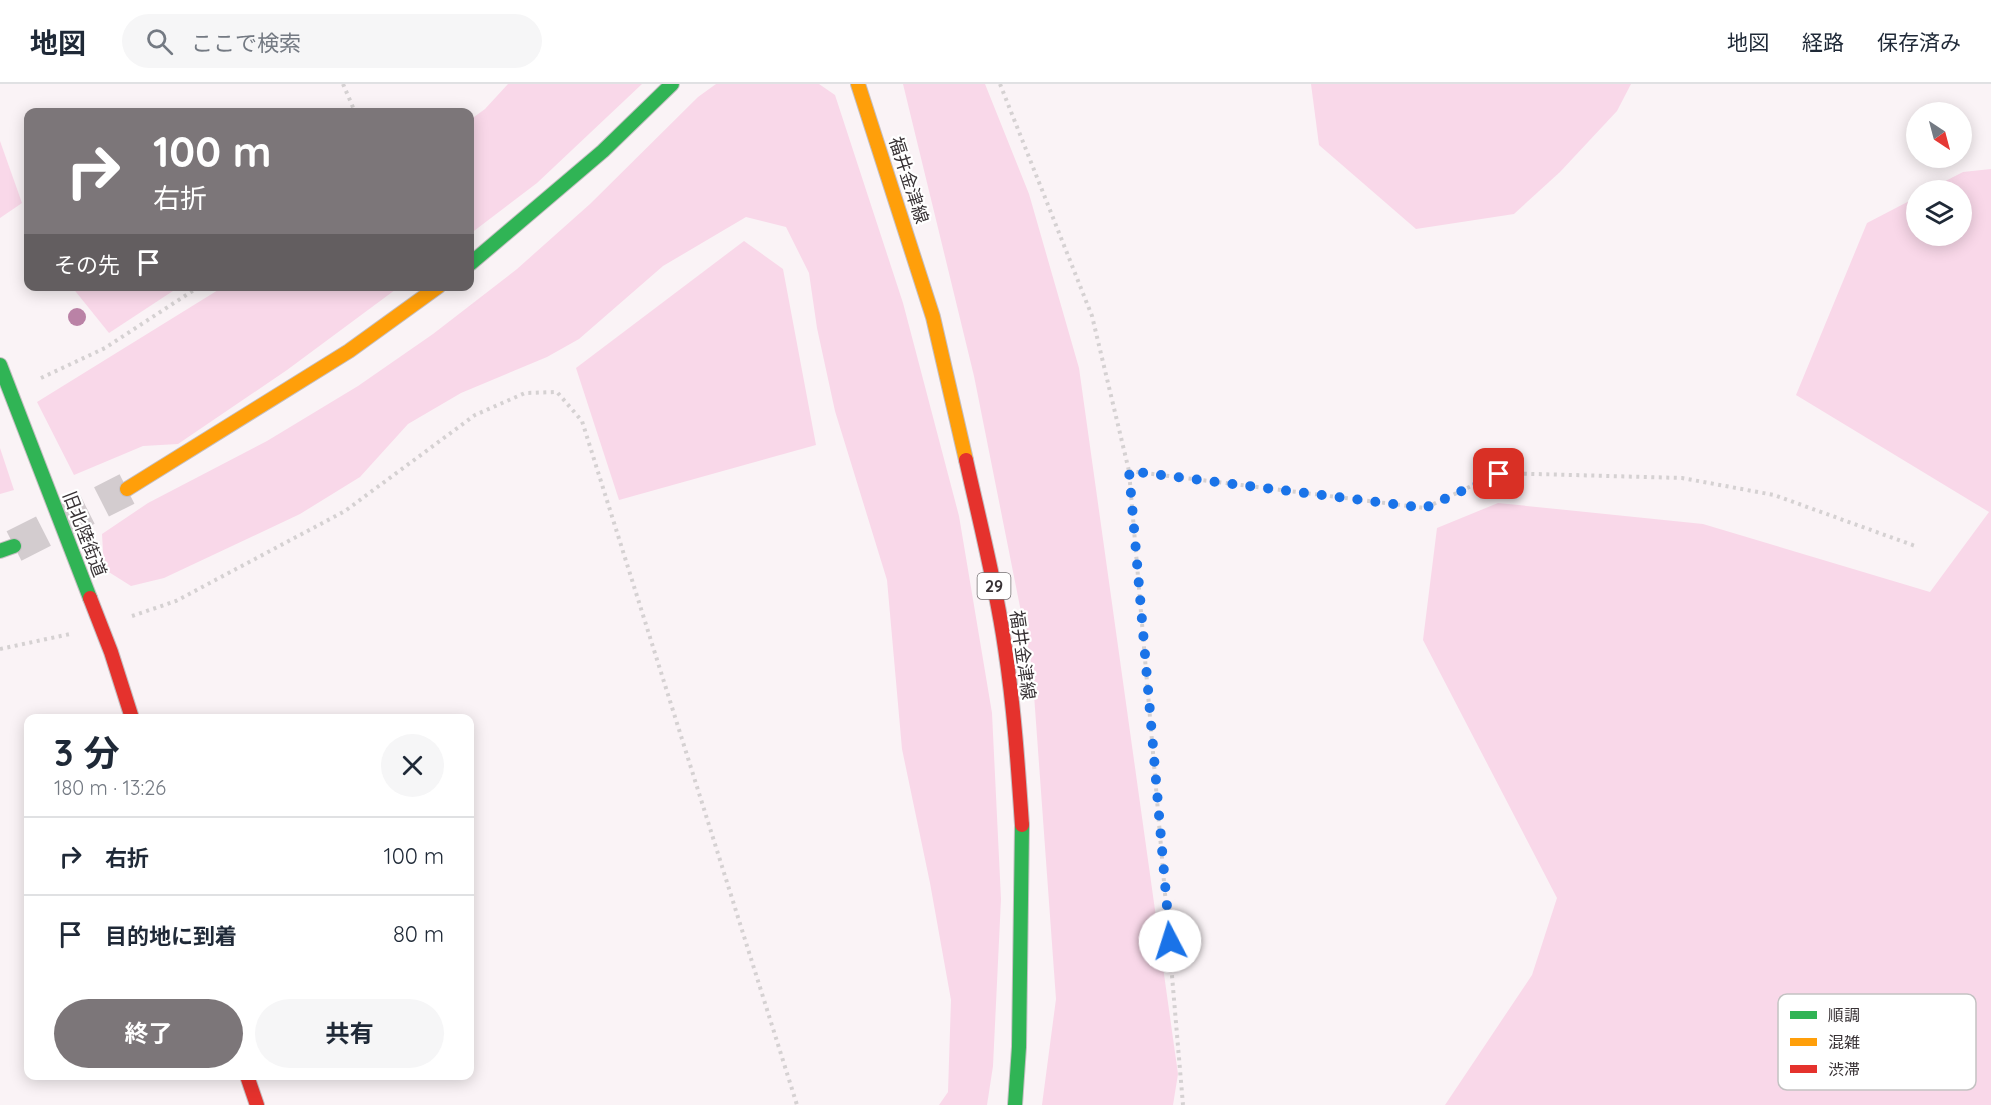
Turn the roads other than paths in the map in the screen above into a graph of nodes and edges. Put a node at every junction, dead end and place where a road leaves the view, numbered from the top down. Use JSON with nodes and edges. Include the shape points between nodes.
{"nodes":[{"id":1,"x":672,"y":84,"type":"edge"},
{"id":2,"x":858,"y":84,"type":"edge"},
{"id":3,"x":474,"y":261,"type":"edge"},
{"id":4,"x":432,"y":291,"type":"edge"},
{"id":5,"x":0,"y":364,"type":"edge"},
{"id":6,"x":127,"y":489,"type":"tunnel mouth"},
{"id":7,"x":14,"y":546,"type":"tunnel mouth"},
{"id":8,"x":0,"y":551,"type":"edge"},
{"id":9,"x":131,"y":714,"type":"edge"},
{"id":10,"x":248,"y":1080,"type":"edge"},
{"id":11,"x":257,"y":1105,"type":"edge"},
{"id":12,"x":1015,"y":1105,"type":"edge"}],
"edges":[{"from":1,"to":3,"type":"street","via":[[603,151]]},
{"from":2,"to":12,"type":"street","name":"福井金津線","number":"29","via":[[933,317],[1005,647],[1022,832],[1020,1036]]},
{"from":4,"to":6,"type":"street","via":[[349,351]]},
{"from":5,"to":9,"type":"street","name":"旧北陸街道"},
{"from":7,"to":8,"type":"street"},
{"from":10,"to":11,"type":"street"}]}
